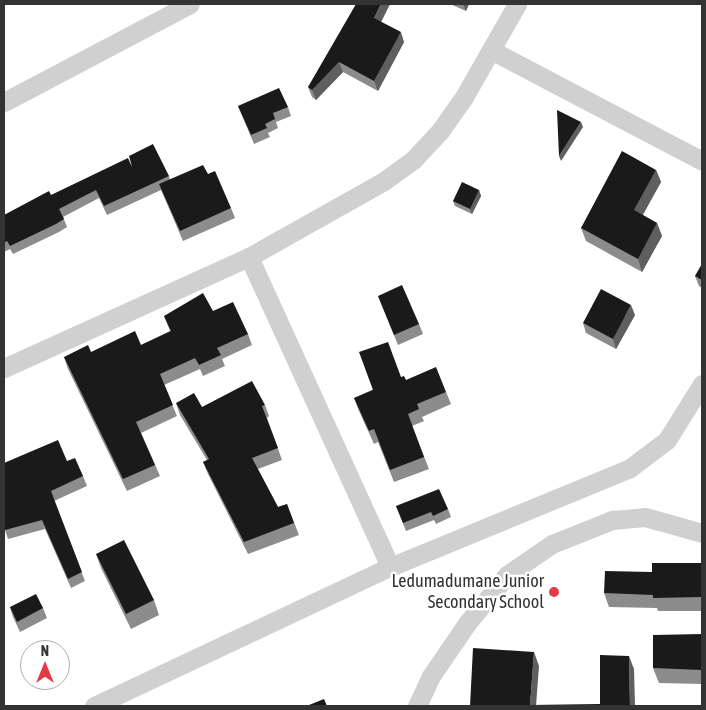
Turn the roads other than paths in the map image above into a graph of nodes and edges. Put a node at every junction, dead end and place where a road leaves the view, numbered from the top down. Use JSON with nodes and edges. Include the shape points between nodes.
{"nodes":[{"id":1,"x":190,"y":4,"type":"edge"},
{"id":2,"x":517,"y":4,"type":"edge"},
{"id":3,"x":491,"y":50,"type":"junction"},
{"id":4,"x":4,"y":102,"type":"edge"},
{"id":5,"x":702,"y":161,"type":"edge"},
{"id":6,"x":249,"y":257,"type":"junction"},
{"id":7,"x":4,"y":368,"type":"edge"},
{"id":8,"x":702,"y":384,"type":"edge"},
{"id":9,"x":702,"y":533,"type":"edge"},
{"id":10,"x":390,"y":567,"type":"junction"},
{"id":11,"x":94,"y":706,"type":"edge"},
{"id":12,"x":418,"y":706,"type":"edge"}],
"edges":[{"from":1,"to":4,"type":"street"},
{"from":2,"to":3,"type":"street"},
{"from":3,"to":5,"type":"street"},
{"from":3,"to":6,"type":"street","via":[[454,111],[413,160],[384,181]]},
{"from":6,"to":7,"type":"street"},
{"from":6,"to":10,"type":"street"},
{"from":8,"to":10,"type":"street","via":[[667,440],[630,468]]},
{"from":9,"to":12,"type":"street","via":[[645,517],[612,520],[552,544],[507,576],[468,622],[431,676]]},
{"from":10,"to":11,"type":"street"}]}
